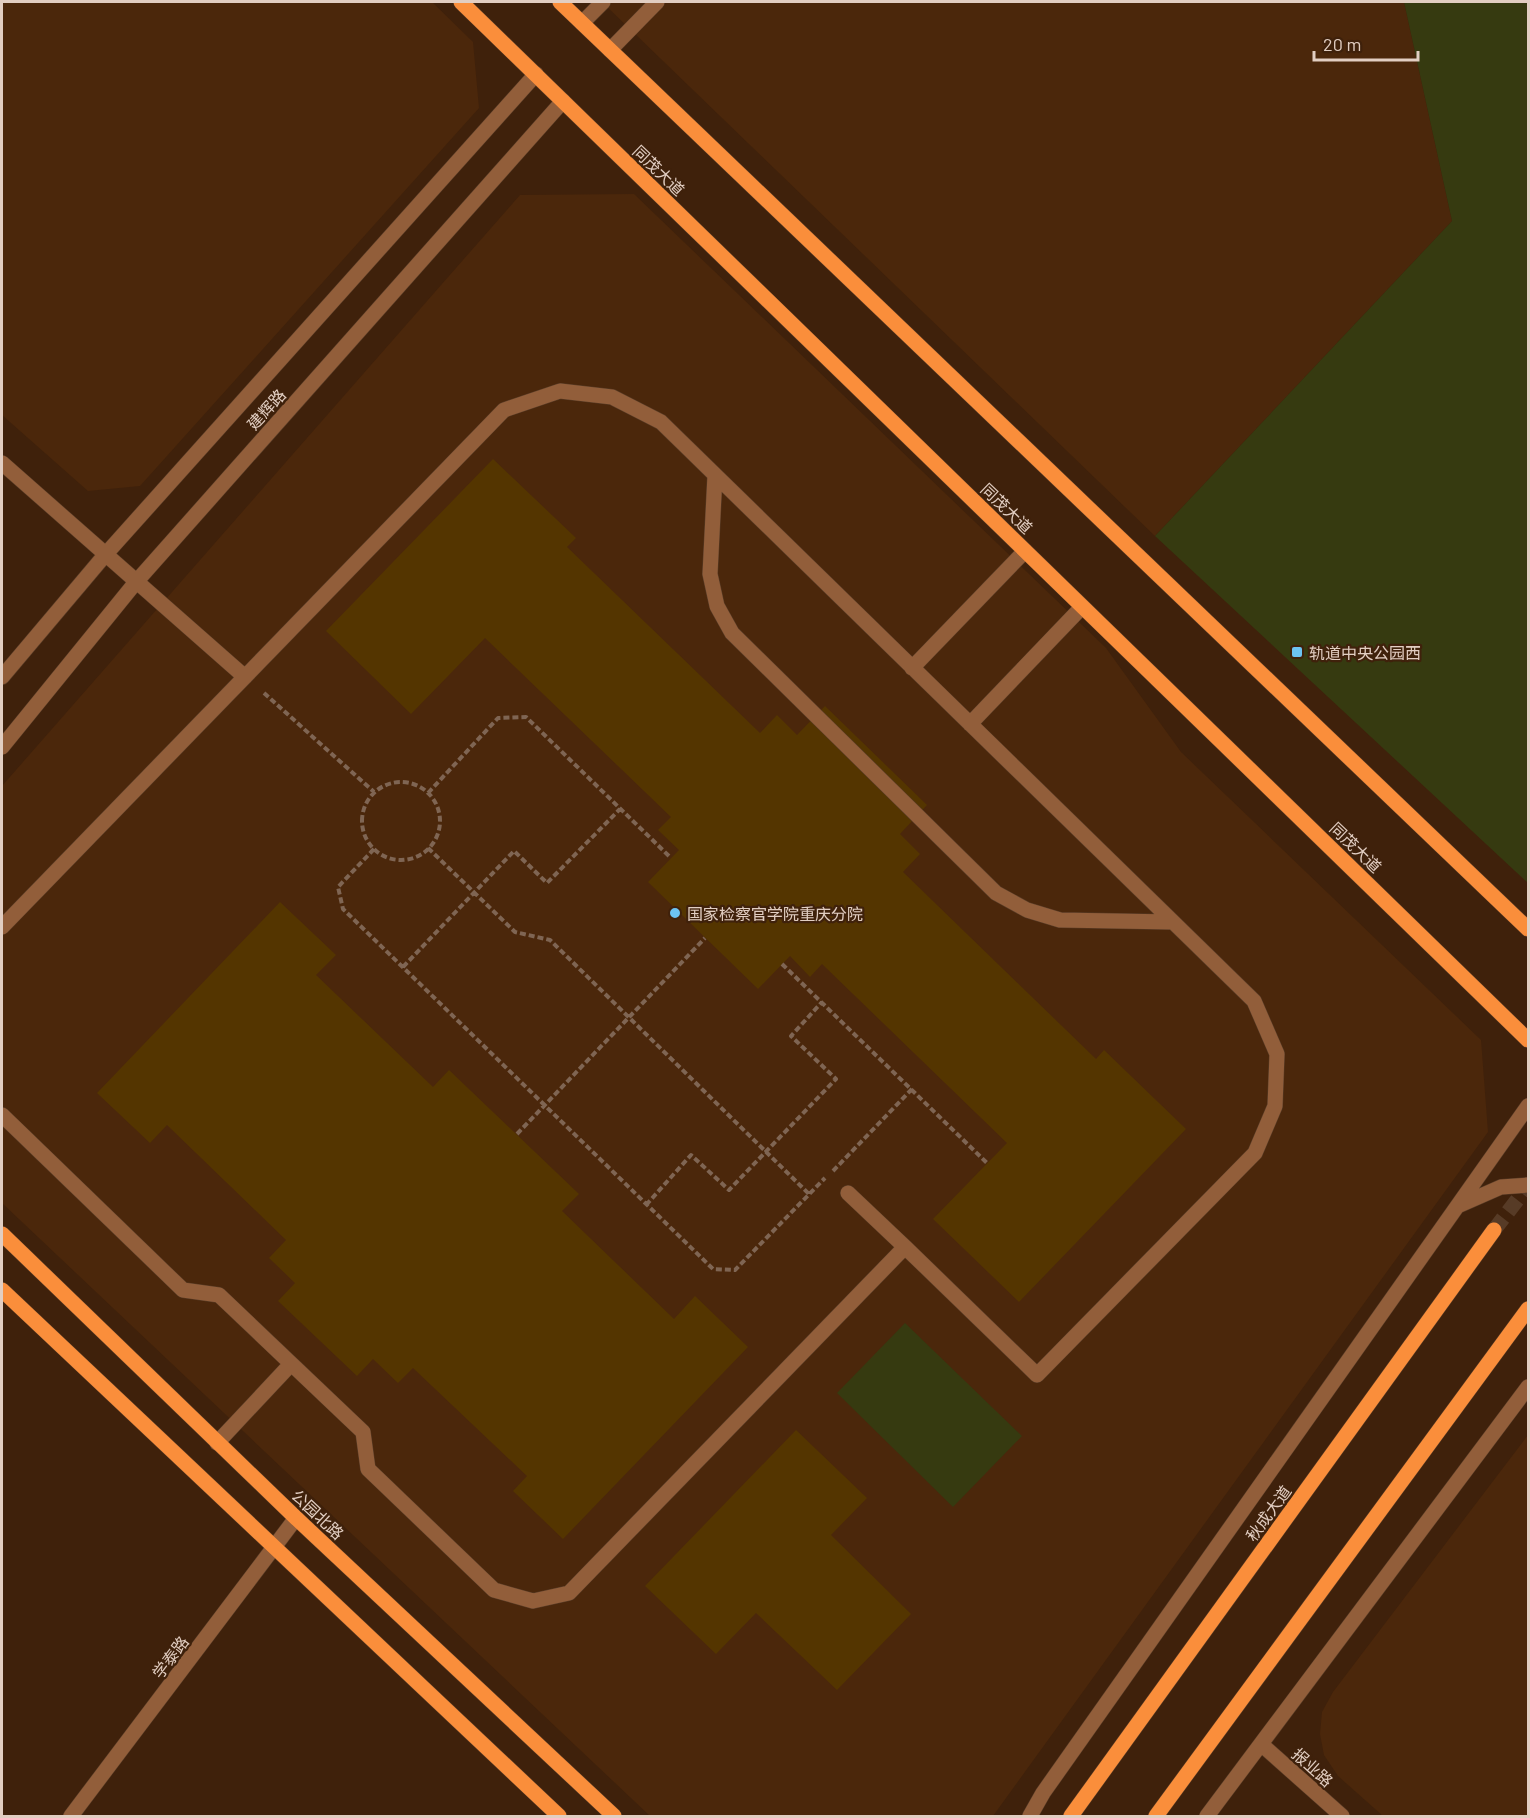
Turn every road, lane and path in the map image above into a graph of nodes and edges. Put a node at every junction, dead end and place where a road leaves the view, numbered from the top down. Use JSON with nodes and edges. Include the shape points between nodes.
{"nodes":[{"id":1,"x":461,"y":2,"type":"edge"},
{"id":2,"x":560,"y":2,"type":"edge"},
{"id":3,"x":603,"y":2,"type":"edge"},
{"id":4,"x":657,"y":2,"type":"edge"},
{"id":5,"x":582,"y":23,"type":"junction"},
{"id":6,"x":610,"y":50,"type":"junction"},
{"id":7,"x":536,"y":74,"type":"junction"},
{"id":8,"x":563,"y":102,"type":"junction"},
{"id":9,"x":2,"y":463,"type":"edge"},
{"id":10,"x":716,"y":475,"type":"junction"},
{"id":11,"x":1025,"y":550,"type":"junction"},
{"id":12,"x":105,"y":555,"type":"junction"},
{"id":13,"x":136,"y":582,"type":"junction"},
{"id":14,"x":1082,"y":607,"type":"junction"},
{"id":15,"x":912,"y":668,"type":"junction"},
{"id":16,"x":2,"y":677,"type":"edge"},
{"id":17,"x":245,"y":677,"type":"junction"},
{"id":18,"x":970,"y":724,"type":"junction"},
{"id":19,"x":2,"y":747,"type":"edge"},
{"id":20,"x":374,"y":792,"type":"junction"},
{"id":21,"x":428,"y":793,"type":"junction"},
{"id":22,"x":620,"y":809,"type":"junction"},
{"id":23,"x":428,"y":848,"type":"junction"},
{"id":24,"x":374,"y":849,"type":"junction"},
{"id":25,"x":671,"y":858,"type":"dead end"},
{"id":26,"x":474,"y":892,"type":"junction"},
{"id":27,"x":1172,"y":922,"type":"junction"},
{"id":28,"x":2,"y":927,"type":"edge"},
{"id":29,"x":1528,"y":929,"type":"edge"},
{"id":30,"x":705,"y":938,"type":"dead end"},
{"id":31,"x":782,"y":964,"type":"dead end"},
{"id":32,"x":403,"y":967,"type":"junction"},
{"id":33,"x":822,"y":1002,"type":"junction"},
{"id":34,"x":629,"y":1017,"type":"junction"},
{"id":35,"x":1528,"y":1040,"type":"edge"},
{"id":36,"x":912,"y":1089,"type":"junction"},
{"id":37,"x":544,"y":1105,"type":"junction"},
{"id":38,"x":1528,"y":1106,"type":"edge"},
{"id":39,"x":2,"y":1115,"type":"edge"},
{"id":40,"x":517,"y":1134,"type":"dead end"},
{"id":41,"x":766,"y":1152,"type":"junction"},
{"id":42,"x":987,"y":1163,"type":"dead end"},
{"id":43,"x":1528,"y":1185,"type":"edge"},
{"id":44,"x":848,"y":1193,"type":"dead end"},
{"id":45,"x":809,"y":1194,"type":"junction"},
{"id":46,"x":646,"y":1205,"type":"junction"},
{"id":47,"x":1460,"y":1205,"type":"junction"},
{"id":48,"x":1494,"y":1230,"type":"tunnel mouth"},
{"id":49,"x":2,"y":1234,"type":"edge"},
{"id":50,"x":905,"y":1248,"type":"junction"},
{"id":51,"x":2,"y":1290,"type":"edge"},
{"id":52,"x":1528,"y":1309,"type":"edge"},
{"id":53,"x":291,"y":1364,"type":"junction"},
{"id":54,"x":1528,"y":1387,"type":"edge"},
{"id":55,"x":217,"y":1443,"type":"junction"},
{"id":56,"x":296,"y":1518,"type":"junction"},
{"id":57,"x":275,"y":1547,"type":"junction"},
{"id":58,"x":1261,"y":1744,"type":"junction"},
{"id":59,"x":71,"y":1816,"type":"edge"},
{"id":60,"x":559,"y":1816,"type":"edge"},
{"id":61,"x":614,"y":1816,"type":"edge"},
{"id":62,"x":1030,"y":1816,"type":"edge"},
{"id":63,"x":1071,"y":1816,"type":"edge"},
{"id":64,"x":1156,"y":1816,"type":"edge"},
{"id":65,"x":1207,"y":1816,"type":"edge"},
{"id":66,"x":1342,"y":1816,"type":"edge"}],
"edges":[{"from":1,"to":7,"type":"main road","name":"同茂大道"},
{"from":2,"to":5,"type":"main road"},
{"from":3,"to":5,"type":"street"},
{"from":4,"to":6,"type":"street"},
{"from":5,"to":6,"type":"main road"},
{"from":6,"to":29,"type":"main road"},
{"from":7,"to":8,"type":"main road","name":"同茂大道"},
{"from":7,"to":12,"type":"street","name":"建辉路"},
{"from":8,"to":11,"type":"main road","name":"同茂大道"},
{"from":8,"to":13,"type":"street","name":"建辉路"},
{"from":9,"to":12,"type":"street"},
{"from":10,"to":15,"type":"street"},
{"from":10,"to":17,"type":"street","via":[[661,422],[612,397],[560,391],[504,410]]},
{"from":10,"to":27,"type":"street","via":[[710,574],[717,606],[732,633],[996,893],[1027,910],[1060,920]]},
{"from":11,"to":14,"type":"main road","name":"同茂大道"},
{"from":11,"to":15,"type":"street"},
{"from":12,"to":13,"type":"street"},
{"from":12,"to":16,"type":"street","name":"建辉路"},
{"from":13,"to":17,"type":"street"},
{"from":13,"to":19,"type":"street","name":"建辉路"},
{"from":14,"to":18,"type":"street"},
{"from":14,"to":35,"type":"main road","name":"同茂大道"},
{"from":15,"to":18,"type":"street"},
{"from":17,"to":20,"type":"path"},
{"from":17,"to":28,"type":"street"},
{"from":18,"to":27,"type":"street"},
{"from":20,"to":21,"type":"path","via":[[397,782],[410,783]]},
{"from":20,"to":24,"type":"path","via":[[362,814],[366,839]]},
{"from":21,"to":22,"type":"path","via":[[498,718],[525,717]]},
{"from":21,"to":23,"type":"path","via":[[440,820],[438,833]]},
{"from":22,"to":25,"type":"path"},
{"from":22,"to":26,"type":"path","via":[[547,883],[513,850]]},
{"from":23,"to":24,"type":"path","via":[[410,858],[398,859]]},
{"from":23,"to":26,"type":"path"},
{"from":24,"to":32,"type":"path","via":[[338,887],[343,909]]},
{"from":26,"to":32,"type":"path"},
{"from":26,"to":34,"type":"path","via":[[515,932],[550,940]]},
{"from":27,"to":50,"type":"street","via":[[1254,1001],[1277,1054],[1275,1106],[1255,1153],[1037,1375]]},
{"from":30,"to":34,"type":"path"},
{"from":31,"to":33,"type":"path"},
{"from":32,"to":37,"type":"path"},
{"from":33,"to":36,"type":"path"},
{"from":33,"to":41,"type":"path","via":[[791,1036],[836,1079]]},
{"from":34,"to":37,"type":"path"},
{"from":34,"to":41,"type":"path"},
{"from":36,"to":42,"type":"path"},
{"from":36,"to":45,"type":"path"},
{"from":37,"to":40,"type":"path"},
{"from":37,"to":46,"type":"path"},
{"from":38,"to":47,"type":"street"},
{"from":39,"to":53,"type":"street","via":[[183,1290],[219,1295]]},
{"from":41,"to":45,"type":"path"},
{"from":41,"to":46,"type":"path","via":[[729,1190],[691,1155]]},
{"from":43,"to":47,"type":"street","via":[[1501,1187]]},
{"from":44,"to":50,"type":"street"},
{"from":45,"to":46,"type":"path","via":[[735,1270],[713,1269]]},
{"from":47,"to":62,"type":"street"},
{"from":48,"to":63,"type":"main road","name":"秋成大道"},
{"from":49,"to":55,"type":"main road","name":"公园北路"},
{"from":50,"to":53,"type":"street","via":[[569,1593],[532,1601],[494,1590],[368,1469],[363,1432]]},
{"from":51,"to":57,"type":"main road"},
{"from":52,"to":64,"type":"main road"},
{"from":53,"to":55,"type":"street"},
{"from":54,"to":58,"type":"street"},
{"from":55,"to":56,"type":"main road","name":"公园北路"},
{"from":56,"to":57,"type":"street","name":"学泰路"},
{"from":56,"to":61,"type":"main road","name":"公园北路"},
{"from":57,"to":59,"type":"street","name":"学泰路"},
{"from":57,"to":60,"type":"main road"},
{"from":58,"to":65,"type":"street"},
{"from":58,"to":66,"type":"street","name":"报业路"}]}
